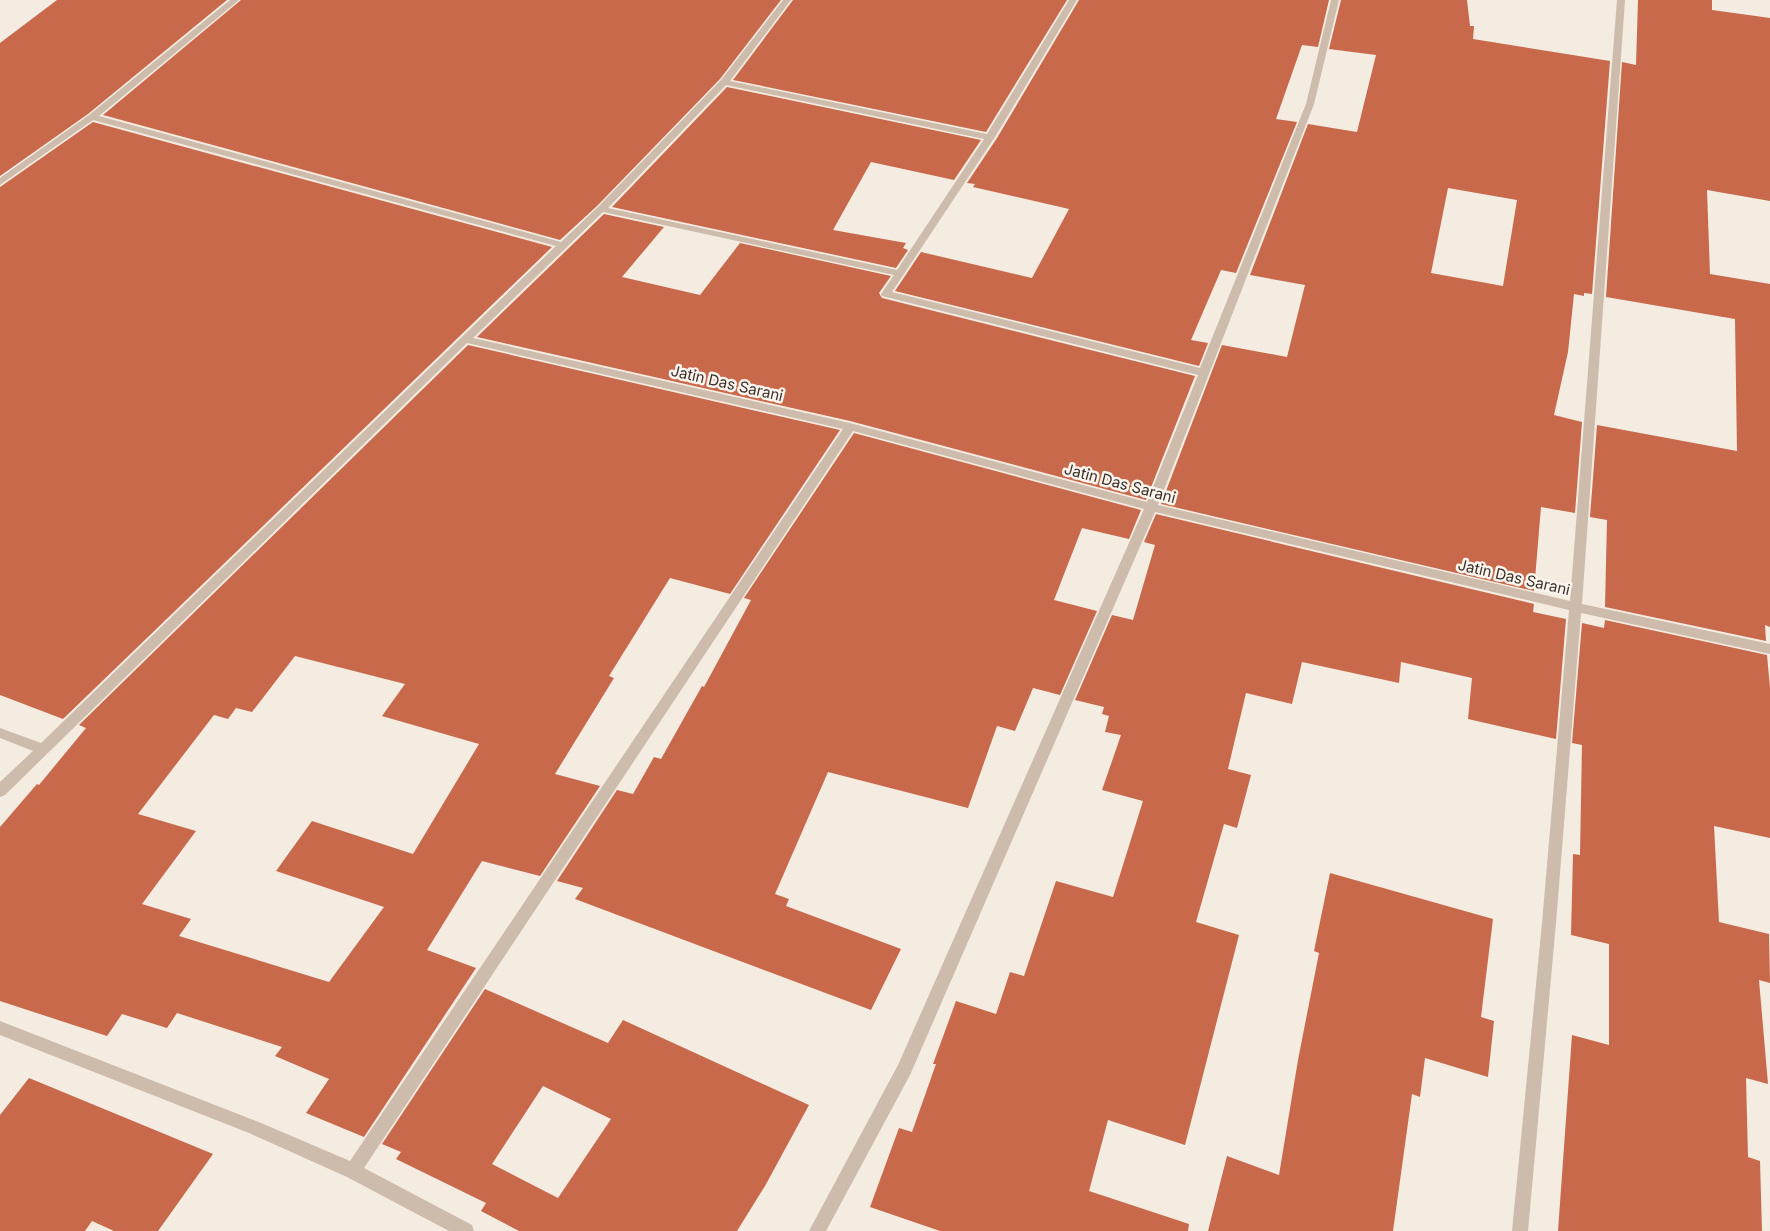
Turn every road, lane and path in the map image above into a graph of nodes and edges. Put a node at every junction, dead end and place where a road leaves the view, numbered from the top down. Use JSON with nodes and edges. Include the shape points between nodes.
{"nodes":[{"id":1,"x":235,"y":0,"type":"edge"},
{"id":2,"x":787,"y":0,"type":"edge"},
{"id":3,"x":1073,"y":0,"type":"edge"},
{"id":4,"x":1335,"y":0,"type":"edge"},
{"id":5,"x":1621,"y":0,"type":"edge"},
{"id":6,"x":724,"y":82,"type":"junction"},
{"id":7,"x":92,"y":118,"type":"junction"},
{"id":8,"x":990,"y":137,"type":"junction"},
{"id":9,"x":0,"y":182,"type":"edge"},
{"id":10,"x":601,"y":209,"type":"junction"},
{"id":11,"x":563,"y":245,"type":"junction"},
{"id":12,"x":898,"y":273,"type":"junction"},
{"id":13,"x":465,"y":339,"type":"junction"},
{"id":14,"x":1205,"y":373,"type":"junction"},
{"id":15,"x":850,"y":427,"type":"junction"},
{"id":16,"x":1151,"y":507,"type":"junction"},
{"id":17,"x":1576,"y":607,"type":"junction"},
{"id":18,"x":1770,"y":649,"type":"edge"},
{"id":19,"x":0,"y":733,"type":"edge"},
{"id":20,"x":43,"y":749,"type":"junction"},
{"id":21,"x":0,"y":791,"type":"edge"},
{"id":22,"x":0,"y":1028,"type":"edge"},
{"id":23,"x":353,"y":1171,"type":"junction"},
{"id":24,"x":466,"y":1231,"type":"edge"},
{"id":25,"x":817,"y":1231,"type":"edge"},
{"id":26,"x":1520,"y":1231,"type":"edge"}],
"edges":[{"from":1,"to":7,"type":"street"},
{"from":2,"to":6,"type":"street"},
{"from":3,"to":8,"type":"street"},
{"from":4,"to":14,"type":"street","via":[[1310,104]]},
{"from":5,"to":17,"type":"street"},
{"from":6,"to":8,"type":"street"},
{"from":6,"to":10,"type":"street"},
{"from":7,"to":9,"type":"street"},
{"from":7,"to":11,"type":"street"},
{"from":8,"to":12,"type":"street"},
{"from":10,"to":11,"type":"street"},
{"from":10,"to":12,"type":"street"},
{"from":11,"to":13,"type":"street"},
{"from":12,"to":14,"type":"street","via":[[886,294]]},
{"from":13,"to":15,"type":"street","name":"Jatin Das Sarani"},
{"from":13,"to":20,"type":"street"},
{"from":14,"to":16,"type":"street"},
{"from":15,"to":16,"type":"street","name":"Jatin Das Sarani"},
{"from":15,"to":23,"type":"street"},
{"from":16,"to":17,"type":"street","name":"Jatin Das Sarani"},
{"from":16,"to":25,"type":"street","via":[[904,1070]]},
{"from":17,"to":18,"type":"street","name":"Jatin Das Sarani"},
{"from":17,"to":26,"type":"street"},
{"from":19,"to":20,"type":"street"},
{"from":20,"to":21,"type":"street"},
{"from":22,"to":23,"type":"street","via":[[255,1128]]},
{"from":23,"to":24,"type":"street"}]}
